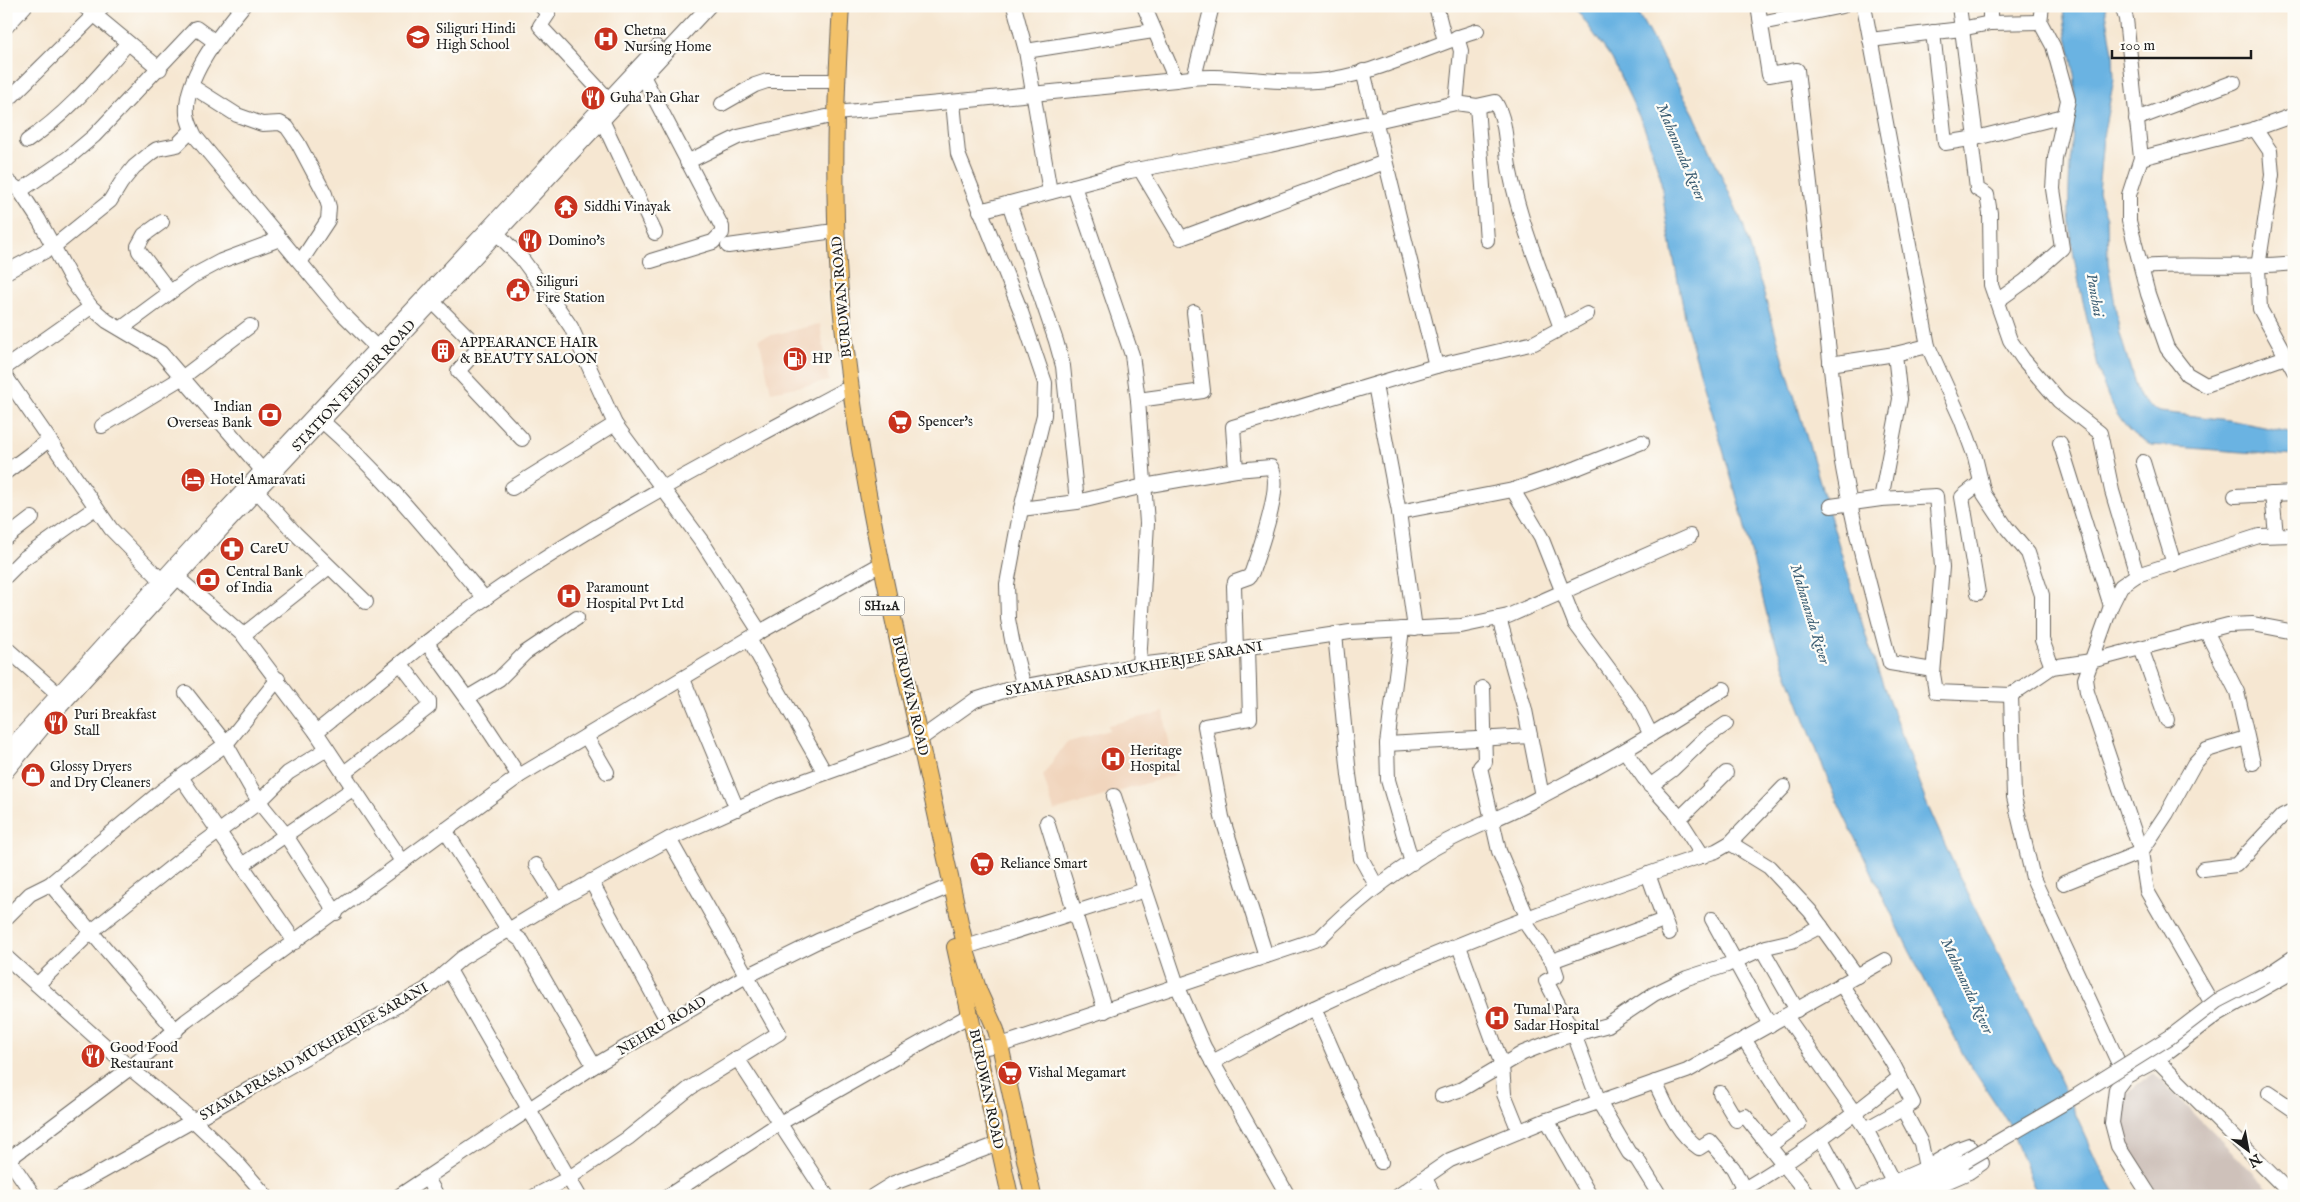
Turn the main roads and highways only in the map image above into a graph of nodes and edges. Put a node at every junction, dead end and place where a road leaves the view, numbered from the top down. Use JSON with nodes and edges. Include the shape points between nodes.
{"nodes":[{"id":1,"x":831,"y":6,"type":"edge"},
{"id":2,"x":841,"y":6,"type":"edge"},
{"id":3,"x":831,"y":115,"type":"junction"},
{"id":4,"x":877,"y":566,"type":"junction"},
{"id":5,"x":948,"y":887,"type":"junction"},
{"id":6,"x":1010,"y":1196,"type":"edge"},
{"id":7,"x":1033,"y":1196,"type":"edge"}],
"edges":[{"from":1,"to":3,"type":"main road","name":"BURDWAN ROAD","number":"SH12A","via":[[828,81]]},
{"from":2,"to":3,"type":"main road","name":"BURDWAN ROAD","number":"SH12A"},
{"from":3,"to":4,"type":"main road","name":"BURDWAN ROAD","number":"SH12A","via":[[841,304]]},
{"from":3,"to":4,"type":"main road","name":"BURDWAN ROAD","number":"SH12A","via":[[827,232],[832,303],[851,456]]},
{"from":4,"to":5,"type":"main road","name":"BURDWAN ROAD","number":"SH12A"},
{"from":5,"to":6,"type":"main road","name":"BURDWAN ROAD","number":"SH12A","via":[[970,1015]]},
{"from":5,"to":7,"type":"main road","name":"BURDWAN ROAD","number":"SH12A","via":[[979,992],[996,1030]]}]}
